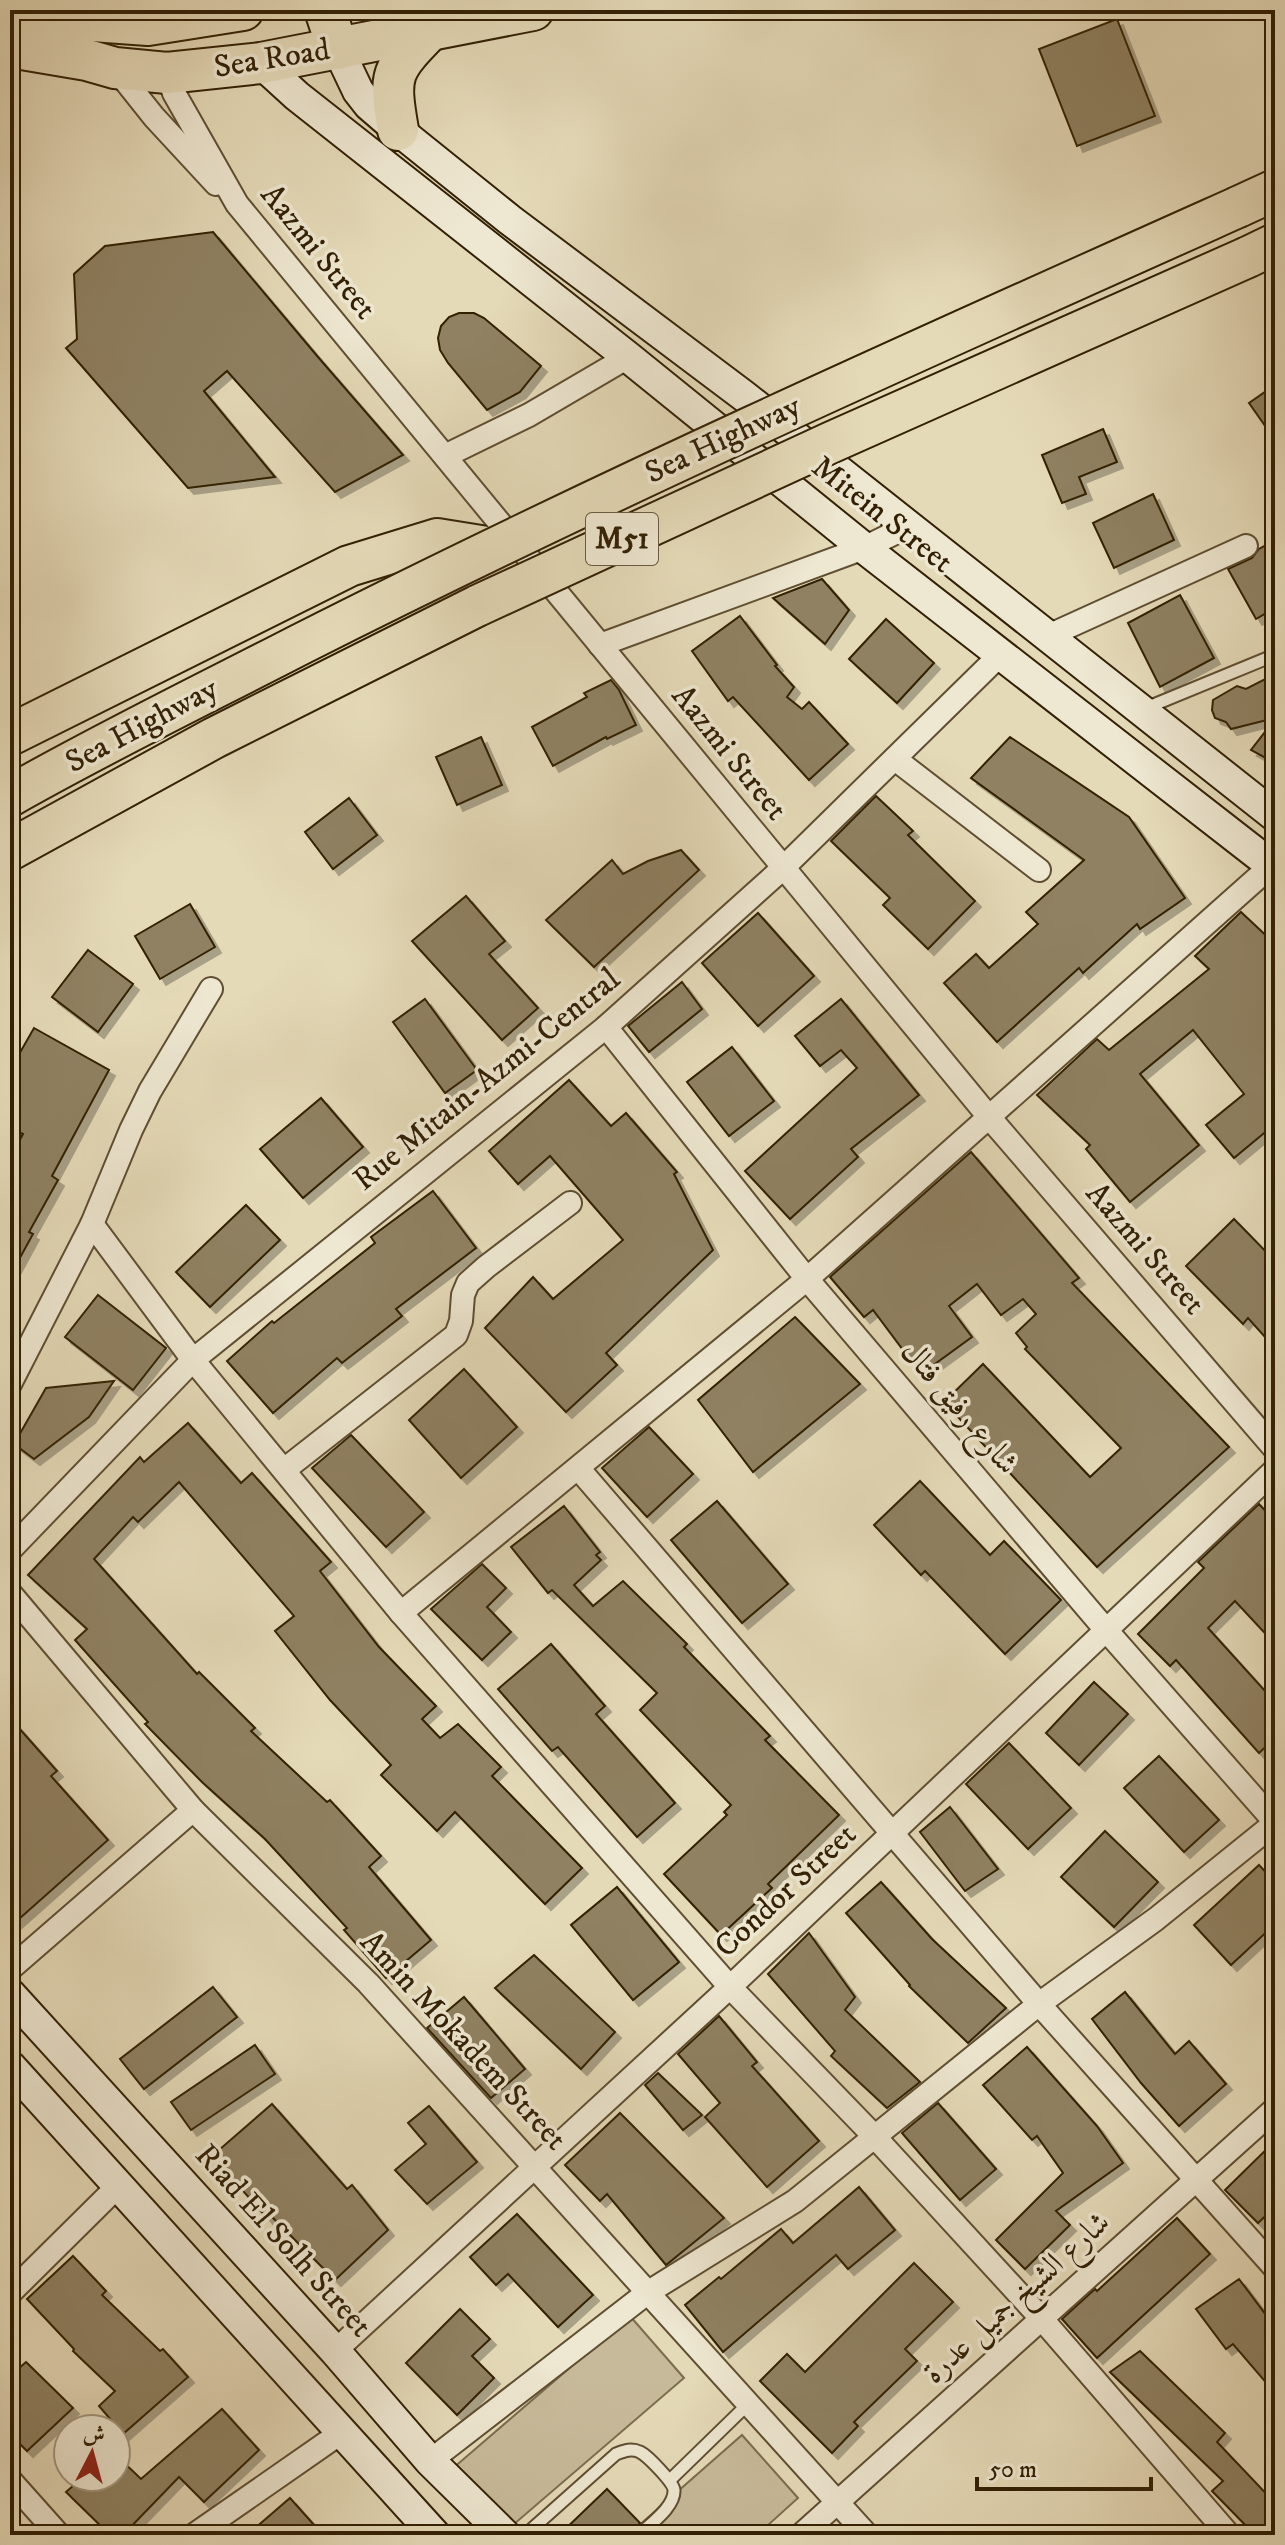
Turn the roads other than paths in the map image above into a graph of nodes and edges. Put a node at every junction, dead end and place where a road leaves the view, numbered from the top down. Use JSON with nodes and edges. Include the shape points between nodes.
{"nodes":[{"id":1,"x":243,"y":10,"type":"edge"},
{"id":2,"x":325,"y":10,"type":"edge"},
{"id":3,"x":533,"y":10,"type":"edge"},
{"id":4,"x":10,"y":15,"type":"edge"},
{"id":5,"x":148,"y":25,"type":"junction"},
{"id":6,"x":431,"y":29,"type":"junction"},
{"id":7,"x":10,"y":47,"type":"edge"},
{"id":8,"x":338,"y":49,"type":"junction"},
{"id":9,"x":261,"y":63,"type":"junction"},
{"id":10,"x":141,"y":71,"type":"junction"},
{"id":11,"x":398,"y":130,"type":"junction"},
{"id":12,"x":1275,"y":190,"type":"edge"},
{"id":13,"x":237,"y":204,"type":"junction"},
{"id":14,"x":1261,"y":251,"type":"edge"},
{"id":15,"x":628,"y":357,"type":"junction"},
{"id":16,"x":445,"y":456,"type":"junction"},
{"id":17,"x":909,"y":526,"type":"junction"},
{"id":18,"x":1246,"y":546,"type":"dead end"},
{"id":19,"x":493,"y":548,"type":"junction"},
{"id":20,"x":864,"y":548,"type":"junction"},
{"id":21,"x":1048,"y":636,"type":"junction"},
{"id":22,"x":600,"y":645,"type":"junction"},
{"id":23,"x":1001,"y":654,"type":"junction"},
{"id":24,"x":1275,"y":655,"type":"edge"},
{"id":25,"x":1142,"y":710,"type":"junction"},
{"id":26,"x":10,"y":735,"type":"edge"},
{"id":27,"x":895,"y":759,"type":"junction"},
{"id":28,"x":10,"y":796,"type":"edge"},
{"id":29,"x":1270,"y":804,"type":"edge"},
{"id":30,"x":10,"y":850,"type":"edge"},
{"id":31,"x":1273,"y":867,"type":"edge"},
{"id":32,"x":782,"y":869,"type":"junction"},
{"id":33,"x":1039,"y":870,"type":"dead end"},
{"id":34,"x":211,"y":989,"type":"dead end"},
{"id":35,"x":606,"y":1027,"type":"junction"},
{"id":36,"x":989,"y":1117,"type":"junction"},
{"id":37,"x":570,"y":1203,"type":"dead end"},
{"id":38,"x":92,"y":1224,"type":"junction"},
{"id":39,"x":807,"y":1279,"type":"junction"},
{"id":40,"x":193,"y":1360,"type":"junction"},
{"id":41,"x":10,"y":1384,"type":"edge"},
{"id":42,"x":1275,"y":1449,"type":"edge"},
{"id":43,"x":578,"y":1468,"type":"junction"},
{"id":44,"x":284,"y":1470,"type":"junction"},
{"id":45,"x":1275,"y":1470,"type":"edge"},
{"id":46,"x":10,"y":1550,"type":"edge"},
{"id":47,"x":10,"y":1593,"type":"edge"},
{"id":48,"x":401,"y":1613,"type":"junction"},
{"id":49,"x":1106,"y":1630,"type":"junction"},
{"id":50,"x":193,"y":1810,"type":"junction"},
{"id":51,"x":1275,"y":1822,"type":"edge"},
{"id":52,"x":894,"y":1833,"type":"junction"},
{"id":53,"x":10,"y":1969,"type":"edge"},
{"id":54,"x":730,"y":1987,"type":"junction"},
{"id":55,"x":10,"y":1994,"type":"edge"},
{"id":56,"x":1039,"y":2004,"type":"junction"},
{"id":57,"x":10,"y":2066,"type":"edge"},
{"id":58,"x":1275,"y":2109,"type":"edge"},
{"id":59,"x":874,"y":2136,"type":"junction"},
{"id":60,"x":536,"y":2165,"type":"junction"},
{"id":61,"x":1197,"y":2179,"type":"junction"},
{"id":62,"x":118,"y":2186,"type":"junction"},
{"id":63,"x":1275,"y":2268,"type":"edge"},
{"id":64,"x":10,"y":2293,"type":"edge"},
{"id":65,"x":647,"y":2293,"type":"junction"},
{"id":66,"x":1041,"y":2318,"type":"junction"},
{"id":67,"x":335,"y":2351,"type":"junction"},
{"id":68,"x":748,"y":2404,"type":"junction"},
{"id":69,"x":342,"y":2432,"type":"junction"},
{"id":70,"x":430,"y":2461,"type":"junction"},
{"id":71,"x":670,"y":2480,"type":"junction"},
{"id":72,"x":14,"y":2491,"type":"edge"},
{"id":73,"x":839,"y":2504,"type":"junction"},
{"id":74,"x":59,"y":2535,"type":"edge"},
{"id":75,"x":194,"y":2535,"type":"edge"},
{"id":76,"x":435,"y":2535,"type":"edge"},
{"id":77,"x":505,"y":2535,"type":"edge"},
{"id":78,"x":525,"y":2535,"type":"edge"},
{"id":79,"x":639,"y":2535,"type":"edge"},
{"id":80,"x":801,"y":2535,"type":"edge"},
{"id":81,"x":867,"y":2535,"type":"edge"},
{"id":82,"x":1229,"y":2535,"type":"edge"}],
"edges":[{"from":1,"to":5,"type":"highway","name":"Sea Road"},
{"from":2,"to":8,"type":"highway"},
{"from":3,"to":6,"type":"highway","name":"Sea Road"},
{"from":4,"to":5,"type":"highway","name":"Sea Road"},
{"from":5,"to":10,"type":"highway"},
{"from":6,"to":8,"type":"highway","name":"Sea Road"},
{"from":6,"to":11,"type":"highway","via":[[394,72]]},
{"from":7,"to":10,"type":"highway","name":"Sea Road"},
{"from":8,"to":9,"type":"highway","name":"Sea Road"},
{"from":8,"to":11,"type":"street","name":"Mitein Street","via":[[358,91]]},
{"from":9,"to":10,"type":"highway","name":"Sea Road"},
{"from":9,"to":15,"type":"street","name":"Mitein Street"},
{"from":10,"to":13,"type":"street","name":"Aazmi Street","via":[[174,93]]},
{"from":10,"to":13,"type":"street","via":[[154,117]]},
{"from":11,"to":17,"type":"street","name":"Mitein Street"},
{"from":12,"to":19,"type":"highway","name":"Sea Highway","number":"M51","bridge":true},
{"from":13,"to":16,"type":"street","name":"Aazmi Street"},
{"from":14,"to":30,"type":"highway","name":"Sea Highway","number":"M51","bridge":true,"via":[[477,606],[214,738]]},
{"from":15,"to":16,"type":"street"},
{"from":15,"to":20,"type":"street","name":"Mitein Street"},
{"from":16,"to":22,"type":"street","name":"Aazmi Street"},
{"from":17,"to":20,"type":"street"},
{"from":17,"to":21,"type":"street","name":"Mitein Street"},
{"from":18,"to":21,"type":"street"},
{"from":19,"to":26,"type":"highway","via":[[437,539],[349,566]]},
{"from":19,"to":28,"type":"highway","name":"Sea Highway","number":"M51","bridge":true},
{"from":20,"to":22,"type":"street"},
{"from":20,"to":23,"type":"street","name":"Mitein Street"},
{"from":21,"to":25,"type":"street","name":"Mitein Street"},
{"from":22,"to":32,"type":"street","name":"Aazmi Street"},
{"from":23,"to":27,"type":"street","name":"Rue Mitain-Azmi-Central"},
{"from":23,"to":31,"type":"street","name":"Mitein Street"},
{"from":24,"to":25,"type":"lane"},
{"from":25,"to":29,"type":"street","name":"Mitein Street"},
{"from":27,"to":32,"type":"street","name":"Rue Mitain-Azmi-Central"},
{"from":27,"to":33,"type":"street"},
{"from":31,"to":36,"type":"street"},
{"from":32,"to":35,"type":"street","name":"Rue Mitain-Azmi-Central"},
{"from":32,"to":36,"type":"street","name":"Aazmi Street"},
{"from":34,"to":38,"type":"street","via":[[150,1091]]},
{"from":35,"to":39,"type":"street","name":"شارع رفيق فتال"},
{"from":35,"to":40,"type":"street","name":"Rue Mitain-Azmi-Central"},
{"from":36,"to":39,"type":"street"},
{"from":36,"to":42,"type":"street","name":"Aazmi Street"},
{"from":37,"to":44,"type":"street","via":[[468,1283],[456,1335]]},
{"from":38,"to":40,"type":"street"},
{"from":38,"to":41,"type":"street"},
{"from":39,"to":43,"type":"street"},
{"from":39,"to":49,"type":"street","name":"شارع رفيق فتال"},
{"from":40,"to":44,"type":"street"},
{"from":40,"to":46,"type":"street","name":"Rue Mitain-Azmi-Central"},
{"from":43,"to":48,"type":"street"},
{"from":43,"to":52,"type":"street"},
{"from":44,"to":48,"type":"street"},
{"from":45,"to":49,"type":"street","name":"Condor Street"},
{"from":47,"to":50,"type":"street","name":"Amin Mokadem Street"},
{"from":48,"to":54,"type":"street"},
{"from":49,"to":51,"type":"street","name":"شارع رفيق فتال"},
{"from":49,"to":52,"type":"street","name":"Condor Street"},
{"from":50,"to":53,"type":"street"},
{"from":50,"to":60,"type":"street","name":"Amin Mokadem Street","via":[[368,1983]]},
{"from":51,"to":56,"type":"street","via":[[1156,1919]]},
{"from":52,"to":54,"type":"street","name":"Condor Street"},
{"from":52,"to":56,"type":"street"},
{"from":54,"to":59,"type":"street"},
{"from":54,"to":60,"type":"street","name":"Condor Street"},
{"from":55,"to":67,"type":"street","name":"Riad El Solh Street"},
{"from":56,"to":59,"type":"street"},
{"from":56,"to":61,"type":"street"},
{"from":57,"to":62,"type":"street"},
{"from":58,"to":61,"type":"street","name":"شارع الشيخ جميل عدرة"},
{"from":59,"to":65,"type":"street","via":[[795,2201]]},
{"from":59,"to":66,"type":"street"},
{"from":60,"to":65,"type":"street","name":"Amin Mokadem Street"},
{"from":60,"to":67,"type":"street","name":"Condor Street"},
{"from":61,"to":63,"type":"street"},
{"from":61,"to":66,"type":"street","name":"شارع الشيخ جميل عدرة"},
{"from":62,"to":64,"type":"street"},
{"from":62,"to":69,"type":"street"},
{"from":65,"to":68,"type":"street","name":"Amin Mokadem Street"},
{"from":65,"to":70,"type":"street"},
{"from":66,"to":73,"type":"street","name":"شارع الشيخ جميل عدرة"},
{"from":66,"to":82,"type":"street"},
{"from":67,"to":70,"type":"street","name":"Riad El Solh Street"},
{"from":68,"to":71,"type":"lane"},
{"from":68,"to":73,"type":"street","name":"Amin Mokadem Street"},
{"from":69,"to":75,"type":"street"},
{"from":69,"to":76,"type":"street"},
{"from":70,"to":77,"type":"street","name":"Riad El Solh Street"},
{"from":71,"to":78,"type":"lane","via":[[641,2452],[616,2454]]},
{"from":71,"to":79,"type":"lane","via":[[670,2504]]},
{"from":72,"to":74,"type":"street"},
{"from":73,"to":80,"type":"street","name":"شارع الشيخ جميل عدرة"},
{"from":73,"to":81,"type":"street","name":"Amin Mokadem Street"}]}
